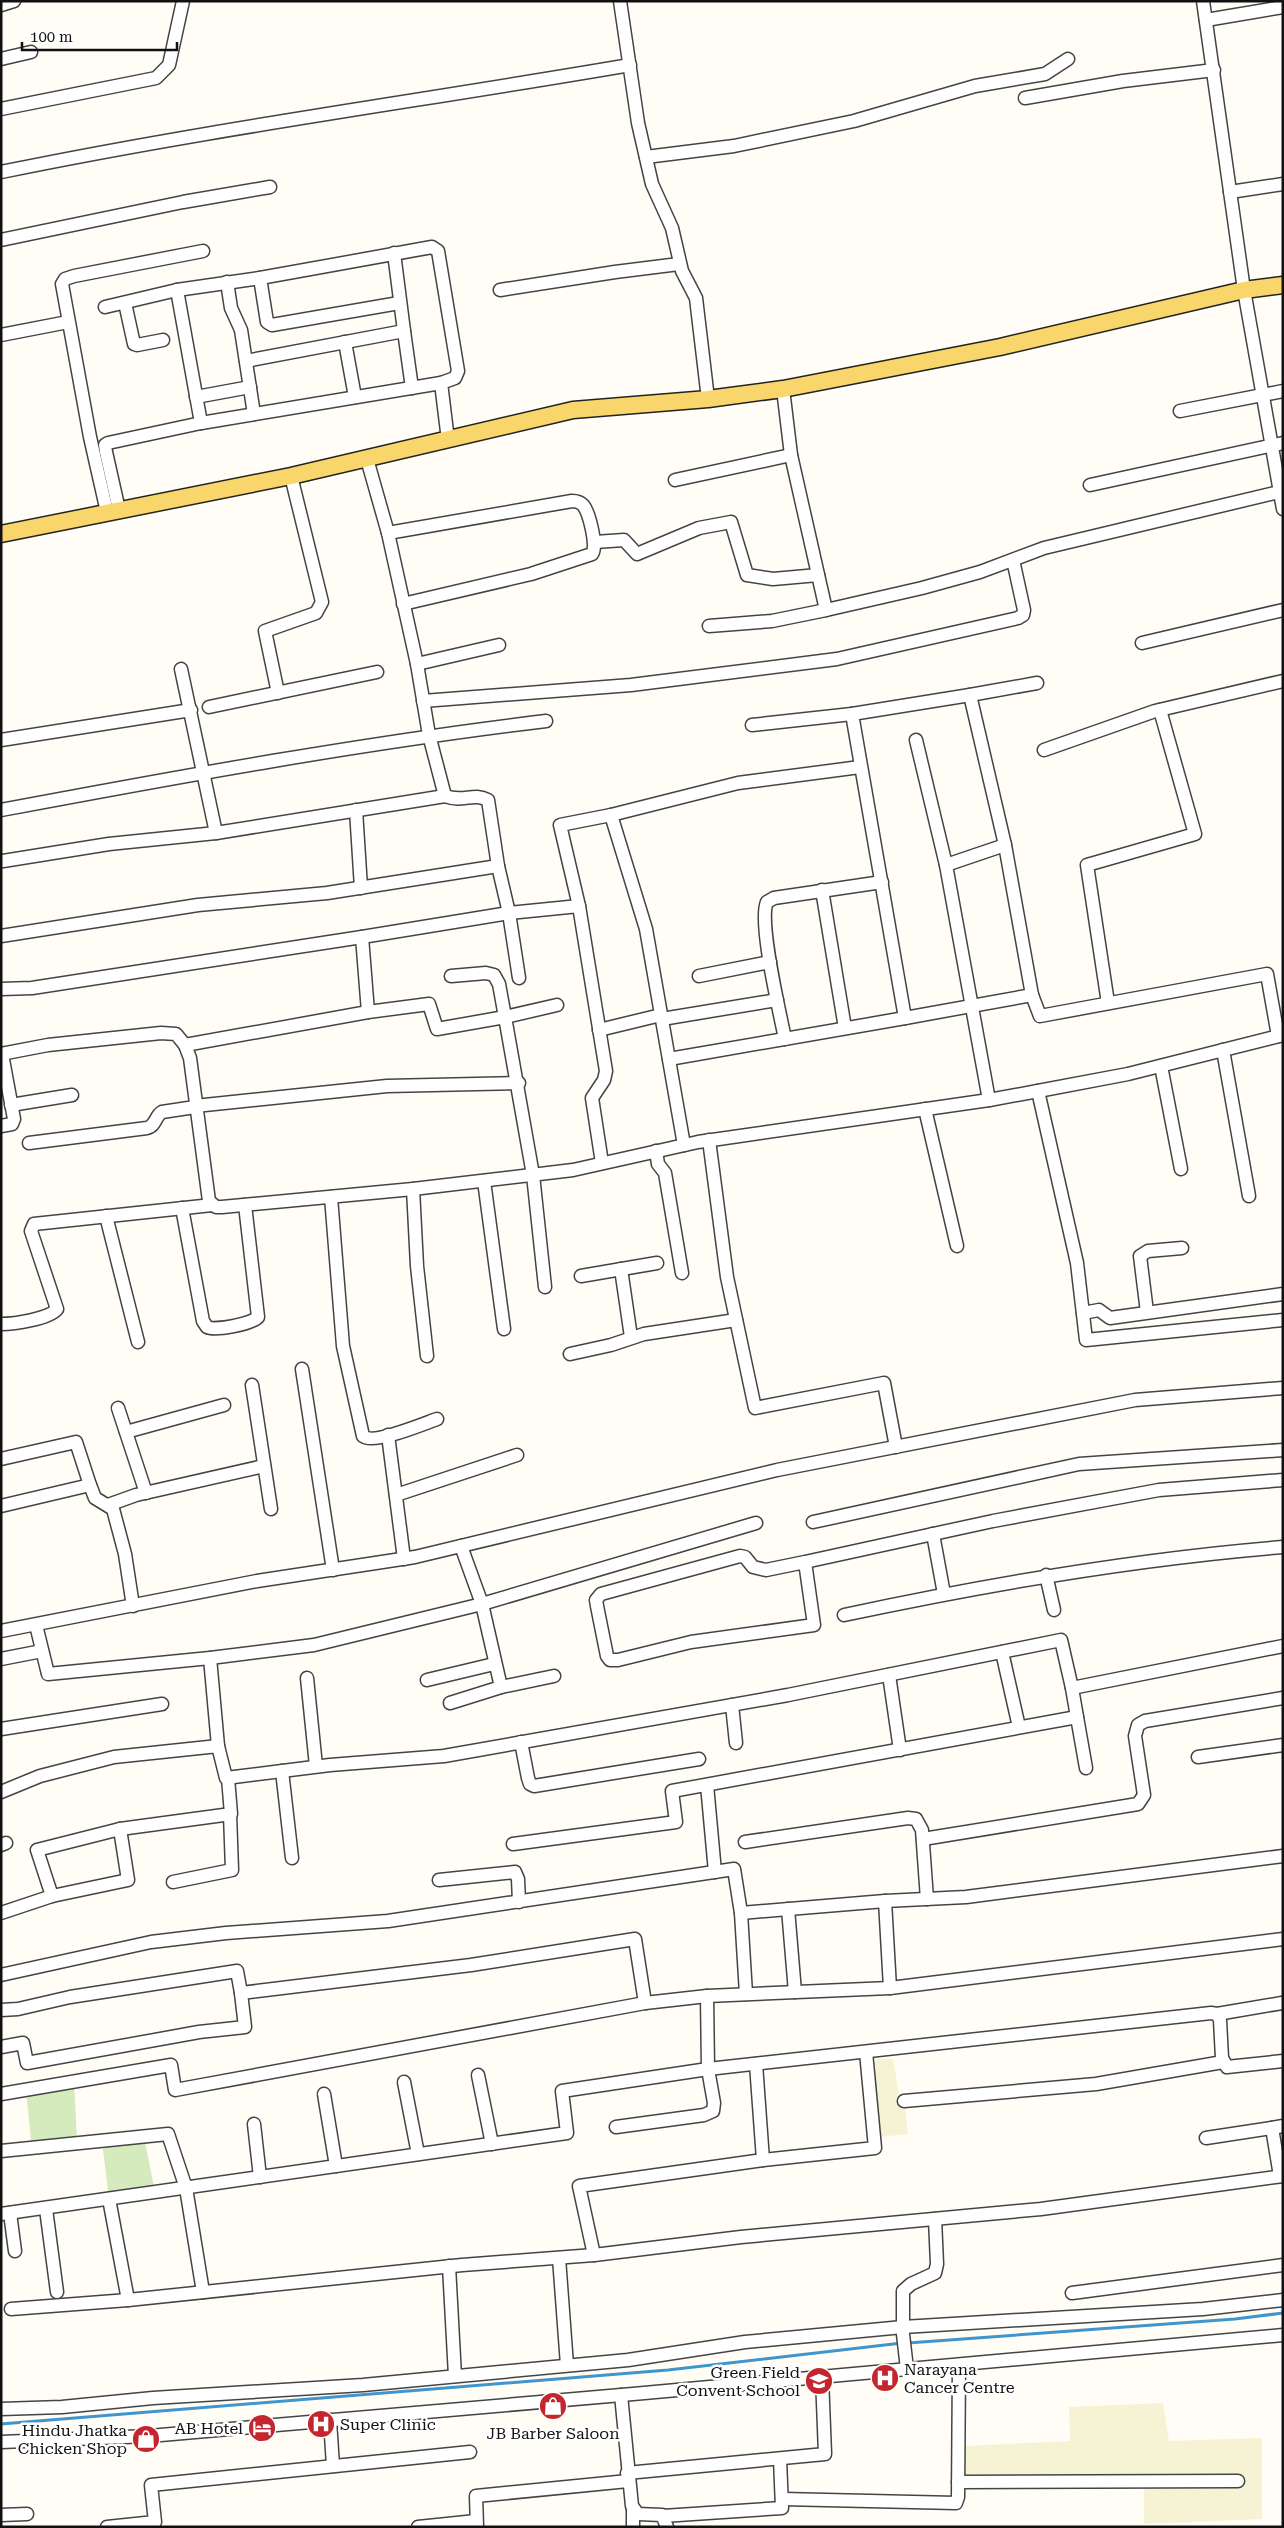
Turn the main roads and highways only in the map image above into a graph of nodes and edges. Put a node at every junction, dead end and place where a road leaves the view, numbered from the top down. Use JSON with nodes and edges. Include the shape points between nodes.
{"nodes":[{"id":1,"x":1283,"y":285,"type":"edge"},
{"id":2,"x":1,"y":534,"type":"edge"}],
"edges":[{"from":1,"to":2,"type":"main road","via":[[1244,290],[1000,347],[783,389],[573,410],[291,476]]}]}
